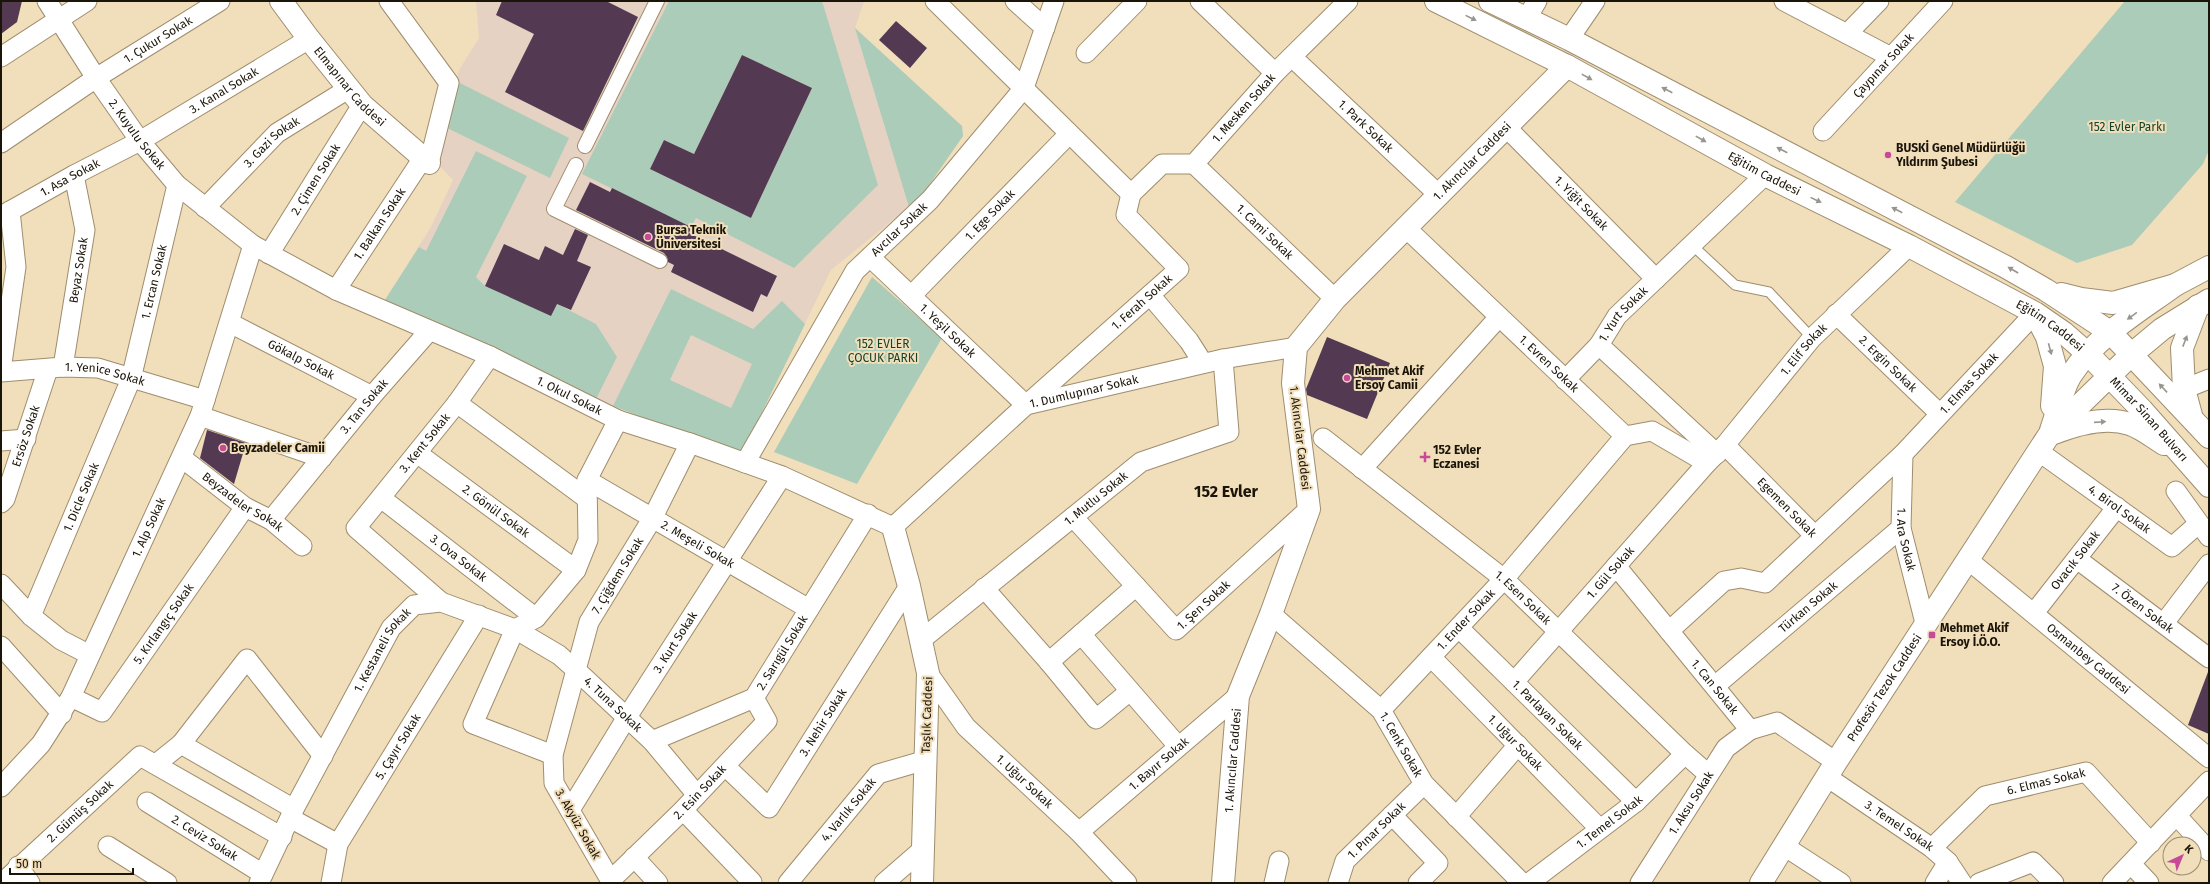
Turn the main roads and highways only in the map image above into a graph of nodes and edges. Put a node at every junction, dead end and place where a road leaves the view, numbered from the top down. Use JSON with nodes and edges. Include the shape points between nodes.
{"nodes":[{"id":1,"x":281,"y":1,"type":"edge"},
{"id":2,"x":1436,"y":1,"type":"edge"},
{"id":3,"x":1490,"y":1,"type":"edge"},
{"id":4,"x":1532,"y":10,"type":"edge"},
{"id":5,"x":1567,"y":66,"type":"junction"},
{"id":6,"x":426,"y":161,"type":"road end"},
{"id":7,"x":2209,"y":267,"type":"edge"},
{"id":8,"x":2175,"y":285,"type":"junction"},
{"id":9,"x":2046,"y":290,"type":"junction"},
{"id":10,"x":2203,"y":303,"type":"edge"},
{"id":11,"x":2035,"y":313,"type":"junction"},
{"id":12,"x":2110,"y":332,"type":"junction"},
{"id":13,"x":2088,"y":354,"type":"junction"},
{"id":14,"x":2132,"y":354,"type":"junction"},
{"id":15,"x":2109,"y":376,"type":"junction"},
{"id":16,"x":2193,"y":420,"type":"junction"},
{"id":17,"x":2209,"y":436,"type":"edge"},
{"id":18,"x":2044,"y":443,"type":"junction"},
{"id":19,"x":2182,"y":454,"type":"junction"},
{"id":20,"x":2209,"y":486,"type":"edge"},
{"id":21,"x":893,"y":527,"type":"road end"},
{"id":22,"x":922,"y":883,"type":"edge"},
{"id":23,"x":1223,"y":883,"type":"edge"},
{"id":24,"x":1761,"y":883,"type":"edge"}],
"edges":[{"from":1,"to":6,"type":"main road","name":"Elmapınar Caddesi","via":[[355,97]]},
{"from":2,"to":5,"type":"main road","name":"Eğitim Caddesi","one_way":true},
{"from":3,"to":4,"type":"main road"},
{"from":9,"to":4,"type":"main road","one_way":true,"via":[[2006,266],[1569,39]]},
{"from":5,"to":11,"type":"main road","name":"Eğitim Caddesi","one_way":true,"via":[[1765,175],[1909,246]]},
{"from":5,"to":23,"type":"main road","name":"1. Akıncılar Caddesi","via":[[1335,299],[1296,347],[1292,383],[1309,509],[1272,614],[1238,696]]},
{"from":7,"to":8,"type":"main road"},
{"from":8,"to":9,"type":"main road","via":[[2112,303],[2081,300]]},
{"from":8,"to":12,"type":"main road","one_way":true},
{"from":9,"to":12,"type":"main road"},
{"from":10,"to":14,"type":"main road","via":[[2162,329]]},
{"from":16,"to":10,"type":"main road","one_way":true,"via":[[2184,389],[2182,348]]},
{"from":11,"to":13,"type":"main road","name":"Eğitim Caddesi","via":[[2064,332]]},
{"from":11,"to":18,"type":"main road","one_way":true,"via":[[2047,337],[2055,366]]},
{"from":12,"to":13,"type":"main road"},
{"from":12,"to":14,"type":"main road"},
{"from":13,"to":15,"type":"main road","name":"Mimar Sinan Bulvarı"},
{"from":13,"to":18,"type":"main road","via":[[2070,376]]},
{"from":14,"to":15,"type":"main road"},
{"from":16,"to":14,"type":"main road","one_way":true},
{"from":15,"to":18,"type":"main road"},
{"from":15,"to":19,"type":"main road","name":"Mimar Sinan Bulvarı"},
{"from":16,"to":17,"type":"main road"},
{"from":18,"to":19,"type":"main road","one_way":true,"via":[[2076,425],[2104,421],[2130,424]]},
{"from":18,"to":24,"type":"main road","name":"Profesör Tezok Caddesi","via":[[1925,623]]},
{"from":19,"to":20,"type":"main road","name":"Mimar Sinan Bulvarı"},
{"from":21,"to":22,"type":"main road","name":"Taşlık Caddesi","via":[[928,673]]}]}
